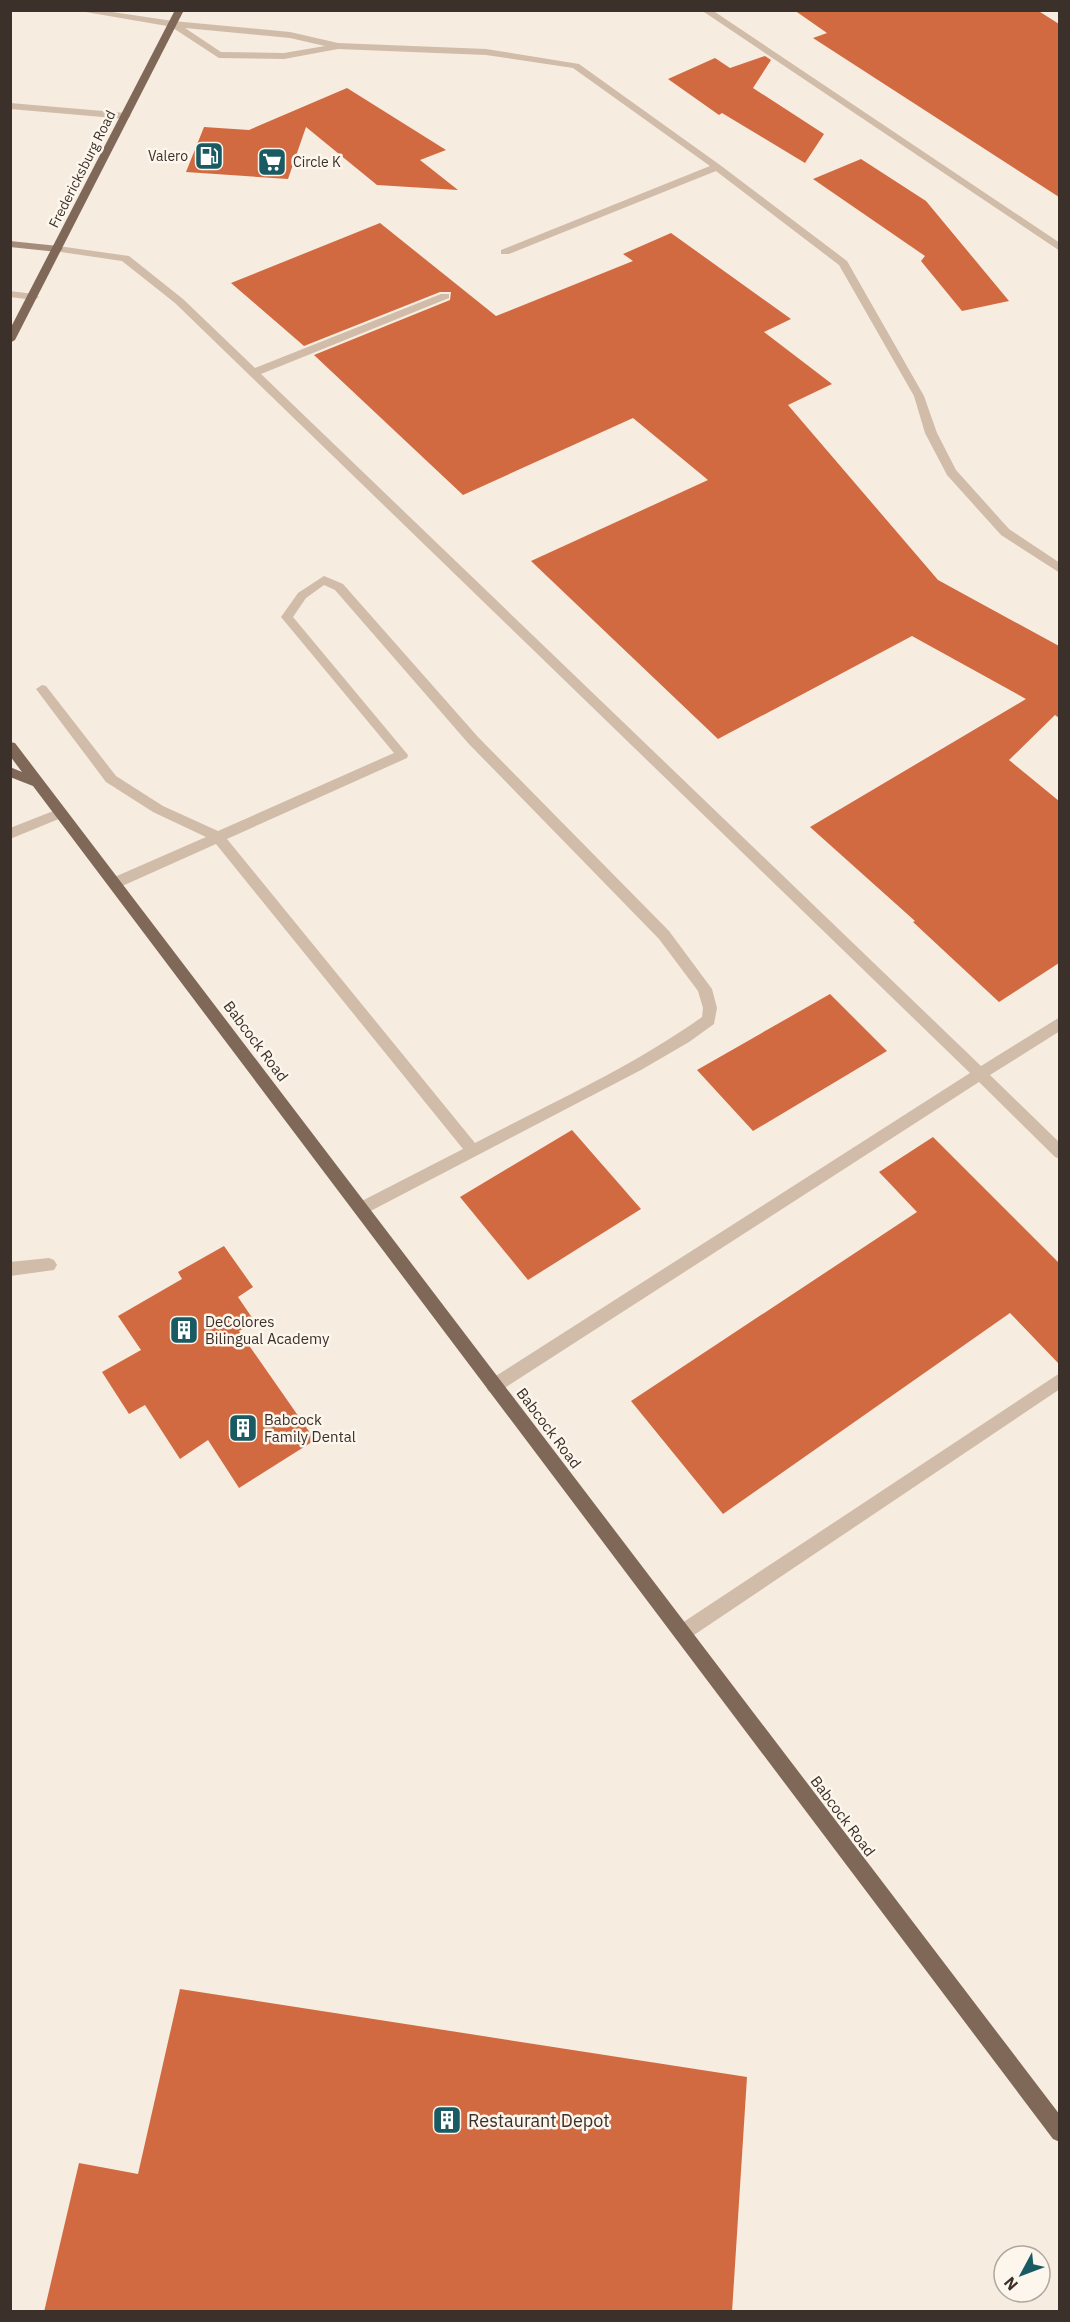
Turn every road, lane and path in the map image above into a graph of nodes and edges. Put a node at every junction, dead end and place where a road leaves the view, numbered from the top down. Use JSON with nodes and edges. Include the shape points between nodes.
{"nodes":[{"id":1,"x":78,"y":10,"type":"edge"},
{"id":2,"x":180,"y":10,"type":"edge"},
{"id":3,"x":705,"y":10,"type":"edge"},
{"id":4,"x":173,"y":24,"type":"junction"},
{"id":5,"x":338,"y":46,"type":"junction"},
{"id":6,"x":10,"y":106,"type":"edge"},
{"id":7,"x":126,"y":116,"type":"junction"},
{"id":8,"x":717,"y":167,"type":"junction"},
{"id":9,"x":10,"y":244,"type":"edge"},
{"id":10,"x":1059,"y":248,"type":"edge"},
{"id":11,"x":58,"y":249,"type":"junction"},
{"id":12,"x":505,"y":252,"type":"dead end"},
{"id":13,"x":10,"y":294,"type":"edge"},
{"id":14,"x":445,"y":296,"type":"dead end"},
{"id":15,"x":34,"y":297,"type":"junction"},
{"id":16,"x":10,"y":340,"type":"edge"},
{"id":17,"x":253,"y":373,"type":"junction"},
{"id":18,"x":1059,"y":569,"type":"edge"},
{"id":19,"x":42,"y":689,"type":"dead end"},
{"id":20,"x":10,"y":746,"type":"edge"},
{"id":21,"x":10,"y":772,"type":"edge"},
{"id":22,"x":40,"y":784,"type":"junction"},
{"id":23,"x":61,"y":813,"type":"junction"},
{"id":24,"x":10,"y":834,"type":"edge"},
{"id":25,"x":218,"y":837,"type":"junction"},
{"id":26,"x":115,"y":883,"type":"junction"},
{"id":27,"x":1059,"y":1023,"type":"edge"},
{"id":28,"x":980,"y":1074,"type":"junction"},
{"id":29,"x":472,"y":1151,"type":"junction"},
{"id":30,"x":1059,"y":1153,"type":"edge"},
{"id":31,"x":361,"y":1209,"type":"junction"},
{"id":32,"x":49,"y":1264,"type":"dead end"},
{"id":33,"x":10,"y":1269,"type":"edge"},
{"id":34,"x":1059,"y":1380,"type":"edge"},
{"id":35,"x":494,"y":1386,"type":"junction"},
{"id":36,"x":682,"y":1633,"type":"junction"},
{"id":37,"x":1059,"y":2132,"type":"edge"}],
"edges":[{"from":1,"to":4,"type":"street"},
{"from":2,"to":4,"type":"main road","name":"Fredericksburg Road"},
{"from":3,"to":10,"type":"street"},
{"from":4,"to":5,"type":"street","via":[[290,35]]},
{"from":4,"to":5,"type":"street","via":[[219,55],[285,56]]},
{"from":4,"to":7,"type":"main road","name":"Fredericksburg Road"},
{"from":5,"to":8,"type":"street","via":[[486,52],[576,66]]},
{"from":6,"to":7,"type":"street"},
{"from":7,"to":11,"type":"main road","name":"Fredericksburg Road"},
{"from":8,"to":12,"type":"street"},
{"from":8,"to":18,"type":"street","via":[[843,263],[918,396],[931,434],[951,472],[1005,532]]},
{"from":9,"to":11,"type":"main road"},
{"from":11,"to":15,"type":"main road","name":"Fredericksburg Road"},
{"from":11,"to":17,"type":"street","via":[[125,258],[179,301]]},
{"from":13,"to":15,"type":"street"},
{"from":14,"to":17,"type":"street"},
{"from":15,"to":16,"type":"main road","name":"Fredericksburg Road"},
{"from":17,"to":28,"type":"street"},
{"from":19,"to":25,"type":"street","via":[[111,778],[158,809]]},
{"from":20,"to":22,"type":"main road","name":"Babcock Road"},
{"from":21,"to":22,"type":"main road"},
{"from":22,"to":23,"type":"main road","name":"Babcock Road"},
{"from":23,"to":24,"type":"street"},
{"from":23,"to":26,"type":"main road","name":"Babcock Road"},
{"from":25,"to":26,"type":"street"},
{"from":25,"to":29,"type":"street"},
{"from":25,"to":29,"type":"street","via":[[402,755],[287,617],[294,601],[324,580],[339,587],[473,740],[664,935],[705,989],[709,1020],[636,1066]]},
{"from":26,"to":31,"type":"main road","name":"Babcock Road"},
{"from":27,"to":28,"type":"street"},
{"from":28,"to":30,"type":"street"},
{"from":28,"to":35,"type":"street"},
{"from":29,"to":31,"type":"street"},
{"from":31,"to":35,"type":"main road","name":"Babcock Road"},
{"from":32,"to":33,"type":"street"},
{"from":34,"to":36,"type":"street"},
{"from":35,"to":36,"type":"main road","name":"Babcock Road"},
{"from":36,"to":37,"type":"main road","name":"Babcock Road"}]}
